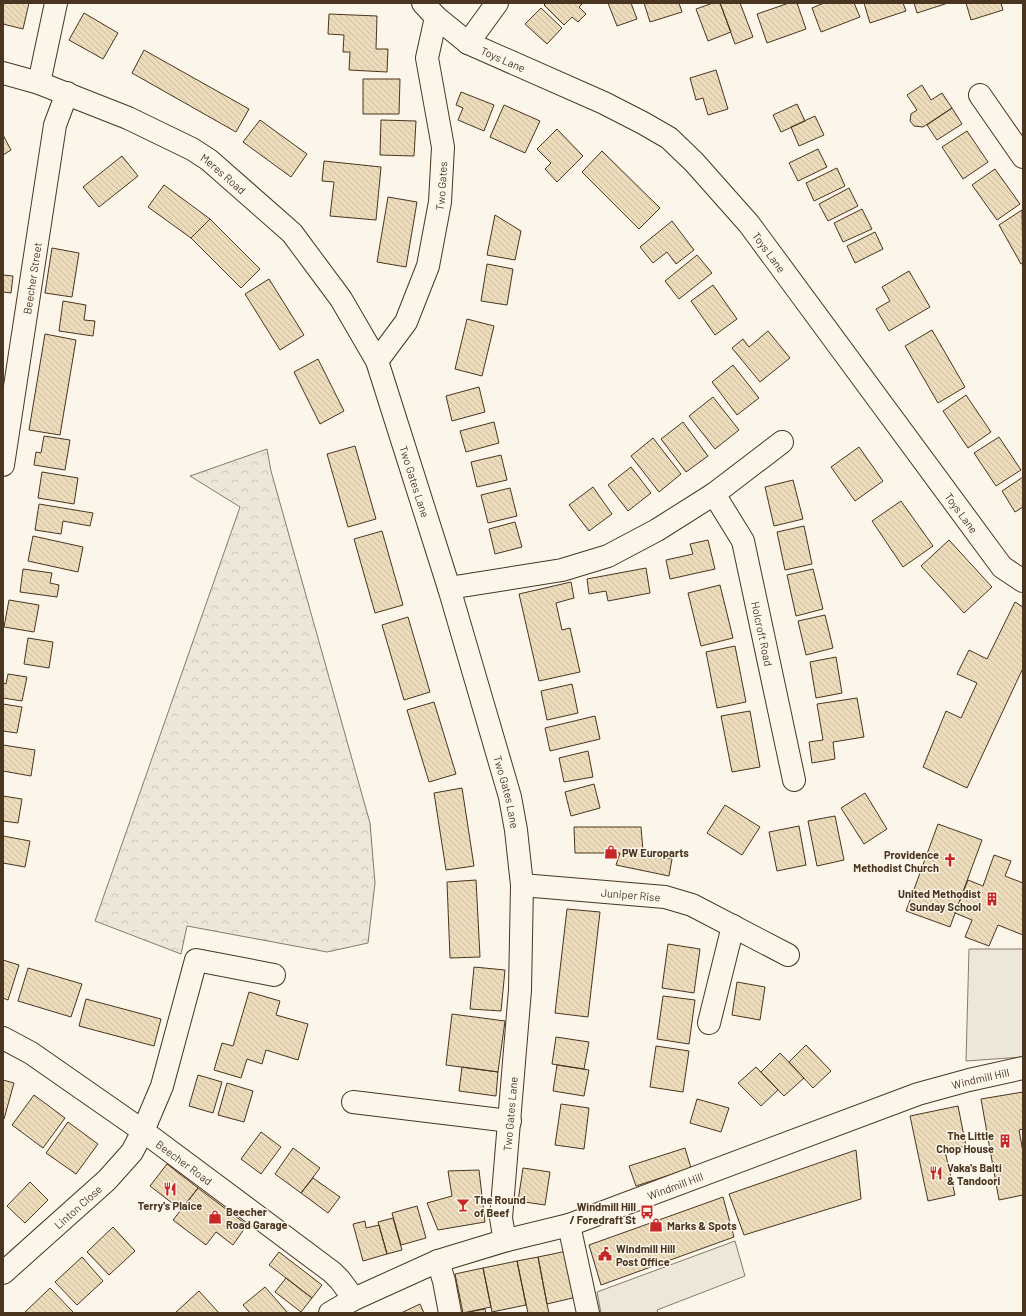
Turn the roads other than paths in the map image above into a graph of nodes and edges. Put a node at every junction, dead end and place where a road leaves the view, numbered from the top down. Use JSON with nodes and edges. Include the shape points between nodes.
{"nodes":[{"id":1,"x":56,"y":3,"type":"edge"},
{"id":2,"x":497,"y":3,"type":"edge"},
{"id":3,"x":430,"y":10,"type":"edge"},
{"id":4,"x":468,"y":43,"type":"junction"},
{"id":5,"x":3,"y":73,"type":"edge"},
{"id":6,"x":39,"y":83,"type":"junction"},
{"id":7,"x":67,"y":93,"type":"junction"},
{"id":8,"x":980,"y":95,"type":"dead end"},
{"id":9,"x":1023,"y":157,"type":"edge"},
{"id":10,"x":377,"y":361,"type":"junction"},
{"id":11,"x":782,"y":442,"type":"dead end"},
{"id":12,"x":3,"y":465,"type":"edge"},
{"id":13,"x":714,"y":494,"type":"junction"},
{"id":14,"x":1023,"y":581,"type":"edge"},
{"id":15,"x":449,"y":588,"type":"junction"},
{"id":16,"x":794,"y":780,"type":"dead end"},
{"id":17,"x":522,"y":885,"type":"junction"},
{"id":18,"x":733,"y":926,"type":"junction"},
{"id":19,"x":788,"y":955,"type":"dead end"},
{"id":20,"x":274,"y":975,"type":"dead end"},
{"id":21,"x":709,"y":1023,"type":"dead end"},
{"id":22,"x":3,"y":1038,"type":"edge"},
{"id":23,"x":1023,"y":1068,"type":"edge"},
{"id":24,"x":352,"y":1102,"type":"dead end"},
{"id":25,"x":510,"y":1121,"type":"junction"},
{"id":26,"x":143,"y":1131,"type":"junction"},
{"id":27,"x":569,"y":1225,"type":"junction"},
{"id":28,"x":507,"y":1240,"type":"junction"},
{"id":29,"x":438,"y":1261,"type":"junction"},
{"id":30,"x":3,"y":1273,"type":"edge"},
{"id":31,"x":354,"y":1299,"type":"junction"},
{"id":32,"x":330,"y":1313,"type":"edge"},
{"id":33,"x":450,"y":1313,"type":"edge"},
{"id":34,"x":588,"y":1313,"type":"edge"}],
"edges":[{"from":1,"to":6,"type":"main road"},
{"from":2,"to":4,"type":"main road"},
{"from":3,"to":4,"type":"main road","name":"Toys Lane"},
{"from":3,"to":10,"type":"main road","name":"Two Gates","via":[[427,58],[443,147],[440,202],[428,266],[406,322]]},
{"from":4,"to":14,"type":"main road","name":"Toys Lane","via":[[643,123],[669,138],[694,162],[749,224],[1002,566]]},
{"from":5,"to":6,"type":"main road","name":"Meres Road"},
{"from":6,"to":7,"type":"main road","name":"Meres Road"},
{"from":7,"to":10,"type":"main road","name":"Meres Road","via":[[141,124],[209,160],[292,233],[341,299]]},
{"from":7,"to":12,"type":"main road","name":"Beecher Street","via":[[55,125]]},
{"from":8,"to":9,"type":"main road"},
{"from":10,"to":15,"type":"main road","name":"Two Gates Lane"},
{"from":11,"to":13,"type":"main road"},
{"from":13,"to":15,"type":"main road","via":[[657,530],[608,556],[562,570]]},
{"from":13,"to":16,"type":"main road","name":"Holcroft Road","via":[[743,541]]},
{"from":15,"to":17,"type":"main road","name":"Two Gates Lane","via":[[510,797]]},
{"from":17,"to":18,"type":"main road","name":"Juniper Rise","via":[[665,897],[692,905]]},
{"from":17,"to":25,"type":"main road","name":"Two Gates Lane","via":[[520,990]]},
{"from":18,"to":19,"type":"main road","name":"Juniper Rise"},
{"from":18,"to":21,"type":"main road"},
{"from":20,"to":26,"type":"main road","name":"Linton Close","via":[[196,960],[162,1086]]},
{"from":22,"to":26,"type":"main road","name":"Beecher Road","via":[[31,1053]]},
{"from":23,"to":27,"type":"main road","name":"Windmill Hill","via":[[918,1094]]},
{"from":24,"to":25,"type":"main road"},
{"from":25,"to":28,"type":"main road","name":"Two Gates Lane","via":[[501,1218]]},
{"from":26,"to":30,"type":"main road","name":"Linton Close","via":[[132,1152],[107,1180]]},
{"from":26,"to":31,"type":"main road","name":"Beecher Road","via":[[332,1272]]},
{"from":27,"to":28,"type":"main road","name":"Windmill Hill"},
{"from":27,"to":34,"type":"main road"},
{"from":28,"to":29,"type":"main road","name":"Windmill Hill"},
{"from":29,"to":31,"type":"main road","name":"Windmill Hill"},
{"from":29,"to":33,"type":"main road"},
{"from":31,"to":32,"type":"main road","name":"Windmill Hill"}]}
